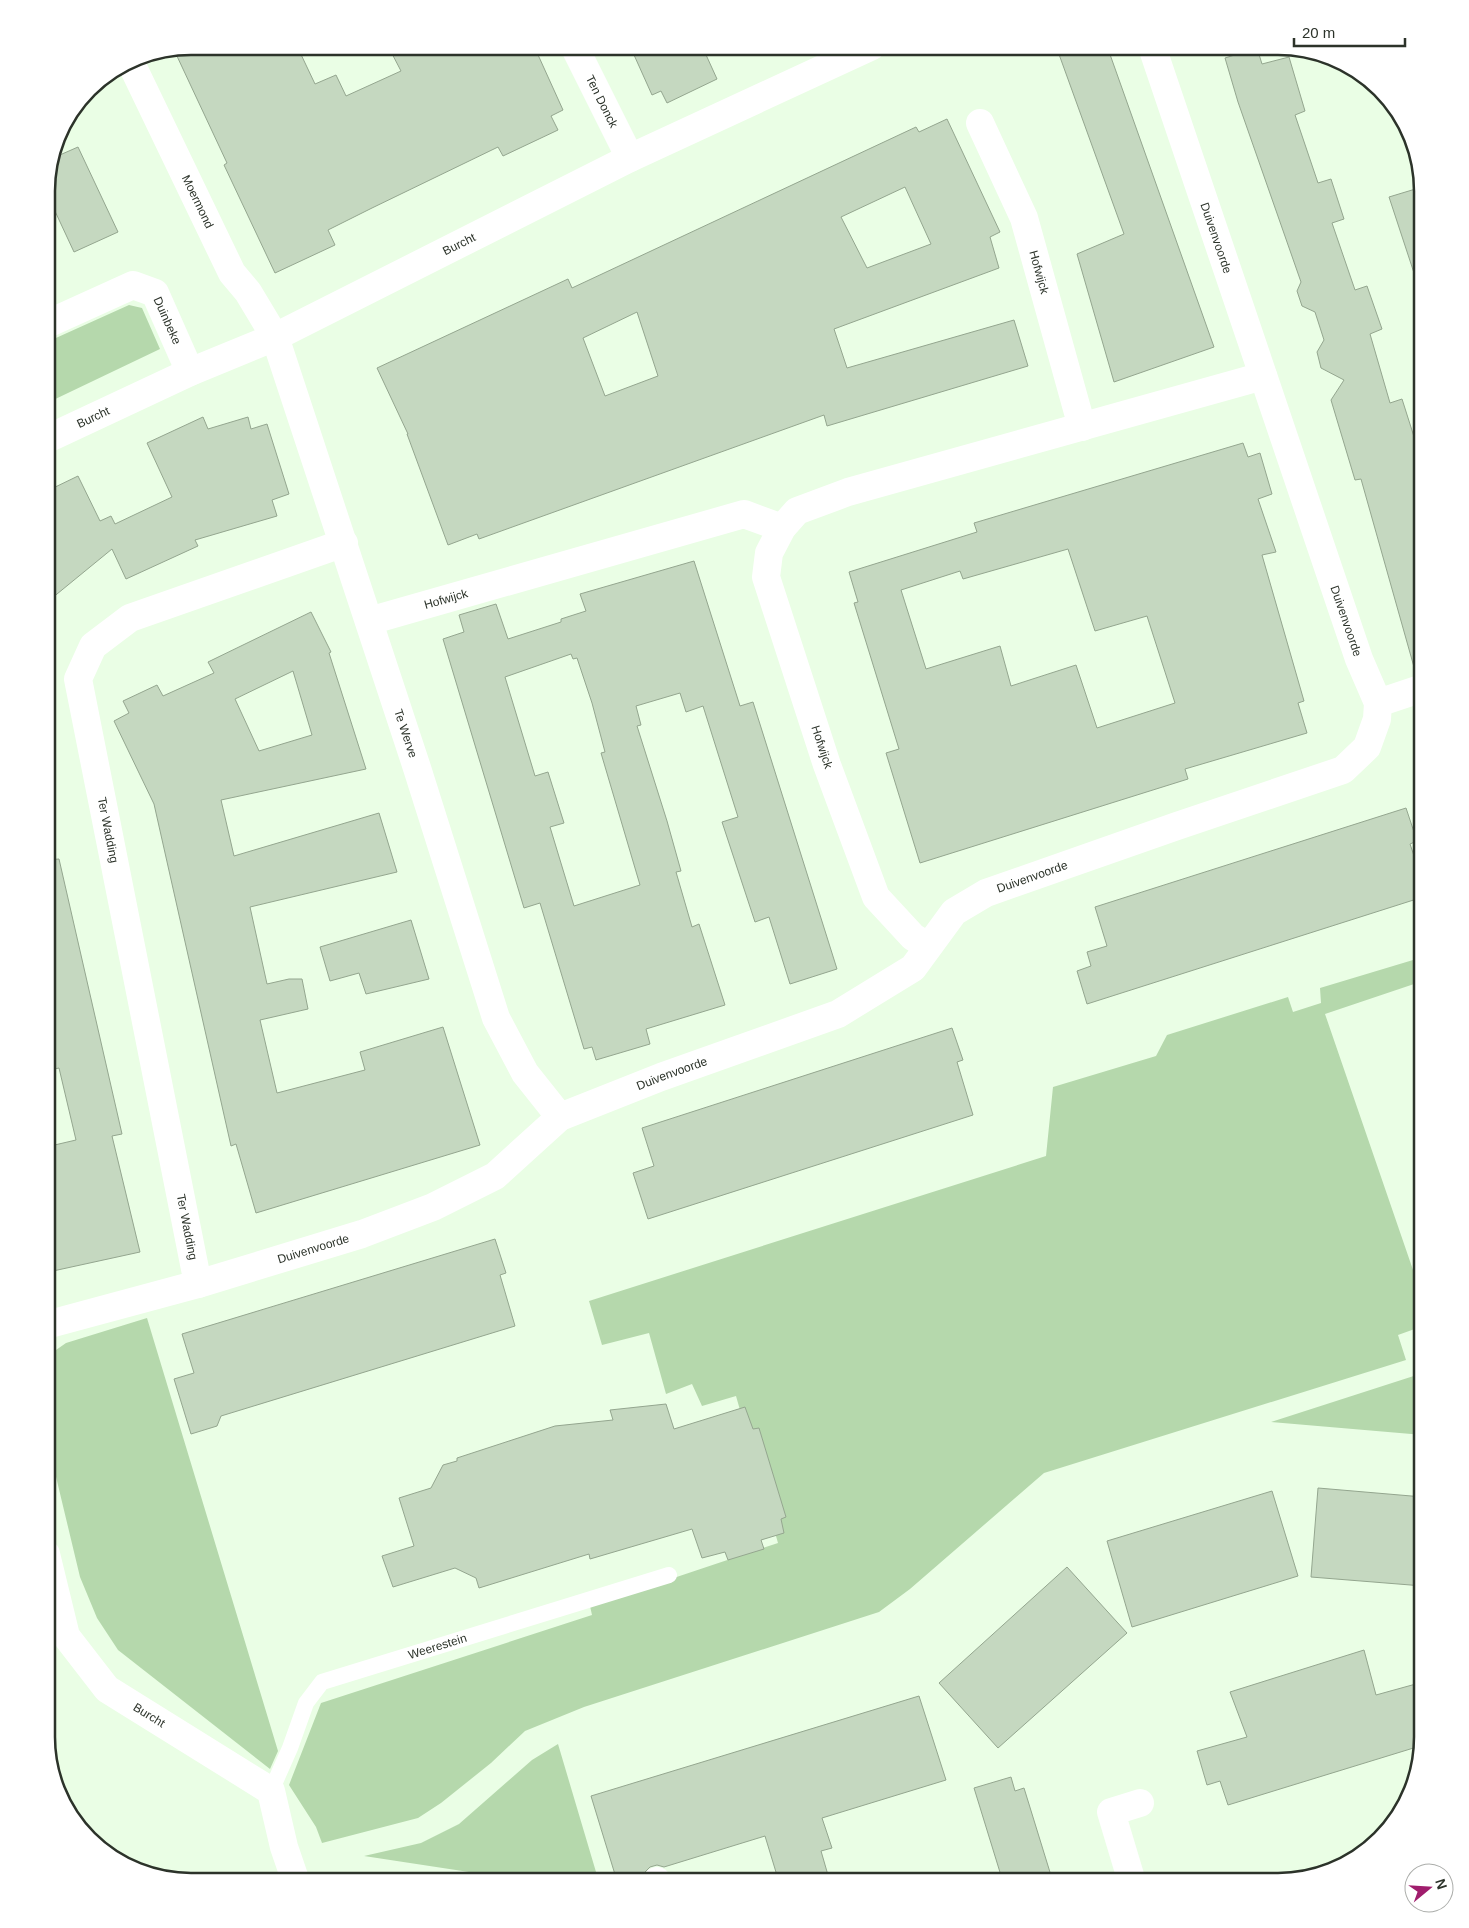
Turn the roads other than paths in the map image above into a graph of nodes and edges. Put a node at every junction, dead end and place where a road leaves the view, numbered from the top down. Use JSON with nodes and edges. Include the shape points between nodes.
{"nodes":[{"id":1,"x":578,"y":55,"type":"edge"},
{"id":2,"x":853,"y":55,"type":"edge"},
{"id":3,"x":1155,"y":55,"type":"edge"},
{"id":4,"x":133,"y":68,"type":"edge"},
{"id":5,"x":980,"y":123,"type":"dead end"},
{"id":6,"x":630,"y":158,"type":"junction"},
{"id":7,"x":55,"y":320,"type":"edge"},
{"id":8,"x":275,"y":338,"type":"junction"},
{"id":9,"x":190,"y":372,"type":"junction"},
{"id":10,"x":1263,"y":376,"type":"junction"},
{"id":11,"x":1082,"y":426,"type":"junction"},
{"id":12,"x":55,"y":435,"type":"edge"},
{"id":13,"x":782,"y":528,"type":"junction"},
{"id":14,"x":344,"y":543,"type":"junction"},
{"id":15,"x":369,"y":621,"type":"junction"},
{"id":16,"x":1414,"y":691,"type":"edge"},
{"id":17,"x":1378,"y":703,"type":"junction"},
{"id":18,"x":928,"y":946,"type":"junction"},
{"id":19,"x":560,"y":1117,"type":"junction"},
{"id":20,"x":198,"y":1284,"type":"junction"},
{"id":21,"x":55,"y":1323,"type":"edge"},
{"id":22,"x":668,"y":1576,"type":"dead end"},
{"id":23,"x":55,"y":1603,"type":"edge"},
{"id":24,"x":271,"y":1791,"type":"junction"},
{"id":25,"x":1140,"y":1803,"type":"dead end"},
{"id":26,"x":293,"y":1873,"type":"edge"},
{"id":27,"x":1129,"y":1873,"type":"edge"}],
"edges":[{"from":1,"to":6,"type":"street","name":"Ten Donck"},
{"from":2,"to":6,"type":"street","name":"Burcht"},
{"from":3,"to":10,"type":"street","name":"Duivenvoorde"},
{"from":4,"to":8,"type":"street","name":"Moermond","via":[[232,272]]},
{"from":5,"to":11,"type":"street","name":"Hofwijck","via":[[1024,218]]},
{"from":6,"to":8,"type":"street","name":"Burcht"},
{"from":7,"to":9,"type":"street","name":"Duinbeke","via":[[133,285],[154,292]]},
{"from":8,"to":9,"type":"street","name":"Burcht"},
{"from":8,"to":14,"type":"street","name":"Te Werve"},
{"from":9,"to":12,"type":"street","name":"Burcht"},
{"from":10,"to":11,"type":"street","name":"Hofwijck"},
{"from":10,"to":17,"type":"street","name":"Duivenvoorde","via":[[1359,659]]},
{"from":11,"to":13,"type":"street","name":"Hofwijck","via":[[848,492],[797,511]]},
{"from":13,"to":15,"type":"street","name":"Hofwijck","via":[[744,514]]},
{"from":13,"to":18,"type":"street","name":"Hofwijck","via":[[769,553],[766,577],[827,765],[876,897],[913,937]]},
{"from":14,"to":15,"type":"street","name":"Te Werve"},
{"from":14,"to":20,"type":"street","name":"Ter Wadding","via":[[130,618],[93,646],[78,679]]},
{"from":15,"to":19,"type":"street","name":"Te Werve","via":[[496,1018],[525,1073]]},
{"from":16,"to":17,"type":"street"},
{"from":17,"to":18,"type":"street","name":"Duivenvoorde","via":[[1377,720],[1367,747],[1343,770],[986,893],[954,912]]},
{"from":18,"to":19,"type":"street","name":"Duivenvoorde","via":[[913,968],[838,1014],[660,1077]]},
{"from":19,"to":20,"type":"street","name":"Duivenvoorde","via":[[495,1176],[433,1207],[362,1234]]},
{"from":20,"to":21,"type":"street","name":"Duivenvoorde"},
{"from":22,"to":24,"type":"lane","name":"Weerestein","via":[[322,1682],[306,1703]]},
{"from":23,"to":24,"type":"street","name":"Burcht","via":[[66,1636],[107,1689]]},
{"from":24,"to":26,"type":"street"},
{"from":25,"to":27,"type":"street","via":[[1111,1812]]}]}
